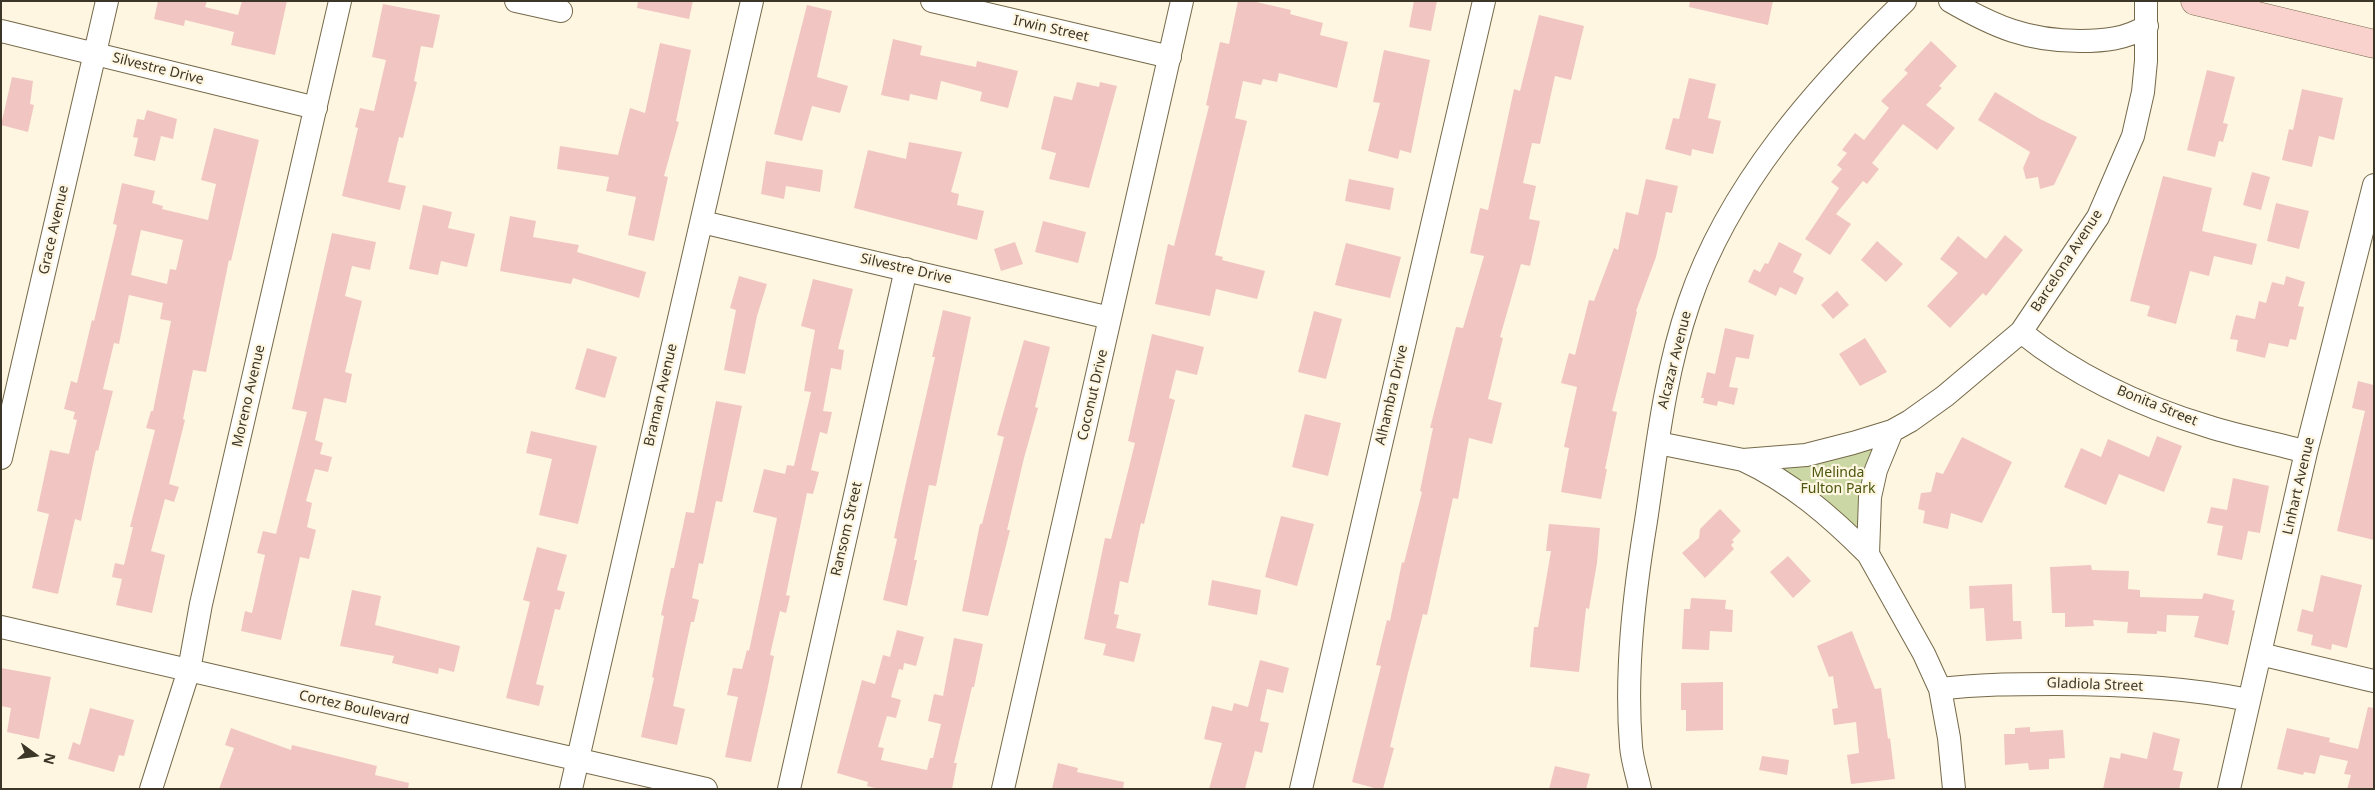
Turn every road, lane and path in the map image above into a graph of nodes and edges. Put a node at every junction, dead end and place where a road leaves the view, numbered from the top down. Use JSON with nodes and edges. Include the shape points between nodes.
{"nodes":[{"id":1,"x":108,"y":1,"type":"edge"},
{"id":2,"x":340,"y":1,"type":"edge"},
{"id":3,"x":752,"y":1,"type":"edge"},
{"id":4,"x":932,"y":1,"type":"edge"},
{"id":5,"x":1182,"y":1,"type":"edge"},
{"id":6,"x":1484,"y":1,"type":"edge"},
{"id":7,"x":1905,"y":1,"type":"edge"},
{"id":8,"x":1950,"y":1,"type":"edge"},
{"id":9,"x":2146,"y":1,"type":"edge"},
{"id":10,"x":2195,"y":1,"type":"edge"},
{"id":11,"x":522,"y":2,"type":"edge"},
{"id":12,"x":970,"y":5,"type":"edge"},
{"id":13,"x":561,"y":11,"type":"dead end"},
{"id":14,"x":2147,"y":26,"type":"junction"},
{"id":15,"x":1,"y":30,"type":"edge"},
{"id":16,"x":2374,"y":44,"type":"edge"},
{"id":17,"x":95,"y":54,"type":"junction"},
{"id":18,"x":1170,"y":57,"type":"junction"},
{"id":19,"x":316,"y":108,"type":"junction"},
{"id":20,"x":2374,"y":185,"type":"edge"},
{"id":21,"x":702,"y":222,"type":"junction"},
{"id":22,"x":906,"y":269,"type":"junction"},
{"id":23,"x":1110,"y":318,"type":"junction"},
{"id":24,"x":2021,"y":332,"type":"junction"},
{"id":25,"x":1892,"y":431,"type":"junction"},
{"id":26,"x":1658,"y":443,"type":"junction"},
{"id":27,"x":2306,"y":452,"type":"junction"},
{"id":28,"x":1,"y":458,"type":"edge"},
{"id":29,"x":1743,"y":460,"type":"junction"},
{"id":30,"x":1868,"y":554,"type":"junction"},
{"id":31,"x":1,"y":627,"type":"edge"},
{"id":32,"x":2260,"y":654,"type":"junction"},
{"id":33,"x":189,"y":670,"type":"junction"},
{"id":34,"x":2374,"y":681,"type":"edge"},
{"id":35,"x":1940,"y":689,"type":"junction"},
{"id":36,"x":2249,"y":700,"type":"junction"},
{"id":37,"x":577,"y":760,"type":"junction"},
{"id":38,"x":151,"y":789,"type":"edge"},
{"id":39,"x":571,"y":789,"type":"edge"},
{"id":40,"x":706,"y":789,"type":"edge"},
{"id":41,"x":789,"y":789,"type":"edge"},
{"id":42,"x":1002,"y":789,"type":"edge"},
{"id":43,"x":1301,"y":789,"type":"edge"},
{"id":44,"x":1640,"y":789,"type":"edge"},
{"id":45,"x":1954,"y":789,"type":"edge"},
{"id":46,"x":2229,"y":789,"type":"edge"}],
"edges":[{"from":1,"to":17,"type":"street","name":"Grace Avenue"},
{"from":2,"to":19,"type":"street","name":"Moreno Avenue"},
{"from":3,"to":21,"type":"street","name":"Braman Avenue"},
{"from":4,"to":12,"type":"street","name":"Irwin Street"},
{"from":5,"to":18,"type":"street","name":"Coconut Drive"},
{"from":6,"to":43,"type":"street","name":"Alhambra Drive"},
{"from":7,"to":26,"type":"street","name":"Alcazar Avenue","via":[[1806,107],[1769,153],[1723,226],[1705,261],[1676,344],[1664,394]]},
{"from":8,"to":14,"type":"street","via":[[2002,28],[2028,37],[2055,41],[2109,41]]},
{"from":9,"to":14,"type":"street","name":"Barcelona Avenue"},
{"from":10,"to":16,"type":"main road"},
{"from":11,"to":13,"type":"street"},
{"from":12,"to":18,"type":"street","name":"Irwin Street"},
{"from":14,"to":24,"type":"street","name":"Barcelona Avenue","via":[[2143,92],[2133,136],[2118,173],[2098,217]]},
{"from":15,"to":17,"type":"street","name":"Silvestre Drive"},
{"from":17,"to":19,"type":"street","name":"Silvestre Drive"},
{"from":17,"to":28,"type":"street","name":"Grace Avenue"},
{"from":18,"to":23,"type":"street","name":"Coconut Drive"},
{"from":19,"to":33,"type":"street","name":"Moreno Avenue","via":[[200,604]]},
{"from":20,"to":27,"type":"street","name":"Linhart Avenue"},
{"from":21,"to":22,"type":"street","name":"Silvestre Drive"},
{"from":21,"to":37,"type":"street","name":"Braman Avenue"},
{"from":22,"to":23,"type":"street","name":"Silvestre Drive"},
{"from":22,"to":41,"type":"street","name":"Ransom Street"},
{"from":23,"to":42,"type":"street","name":"Coconut Drive"},
{"from":24,"to":25,"type":"street","name":"Barcelona Avenue","via":[[1945,396]]},
{"from":24,"to":27,"type":"street","name":"Bonita Street","via":[[2075,370],[2156,408],[2211,428]]},
{"from":25,"to":29,"type":"street","name":"Barcelona Avenue","via":[[1806,455]]},
{"from":25,"to":30,"type":"street","via":[[1876,470],[1870,497]]},
{"from":26,"to":29,"type":"street","name":"Barcelona Avenue"},
{"from":26,"to":44,"type":"street","name":"Alcazar Avenue","via":[[1641,548],[1630,659],[1631,748]]},
{"from":27,"to":32,"type":"street","name":"Linhart Avenue"},
{"from":29,"to":30,"type":"street","name":"Barcelona Avenue","via":[[1814,505]]},
{"from":30,"to":35,"type":"street","name":"Barcelona Avenue"},
{"from":31,"to":33,"type":"street","name":"Cortez Boulevard"},
{"from":32,"to":34,"type":"street"},
{"from":32,"to":36,"type":"street","name":"Linhart Avenue"},
{"from":33,"to":37,"type":"street","name":"Cortez Boulevard"},
{"from":33,"to":38,"type":"street","name":"Moreno Avenue"},
{"from":35,"to":36,"type":"street","name":"Gladiola Street","via":[[1980,684],[2100,684],[2170,688]]},
{"from":35,"to":45,"type":"street","name":"Barcelona Avenue"},
{"from":36,"to":46,"type":"street","name":"Linhart Avenue"},
{"from":37,"to":39,"type":"street","name":"Braman Avenue"},
{"from":37,"to":40,"type":"street","name":"Cortez Boulevard"}]}
